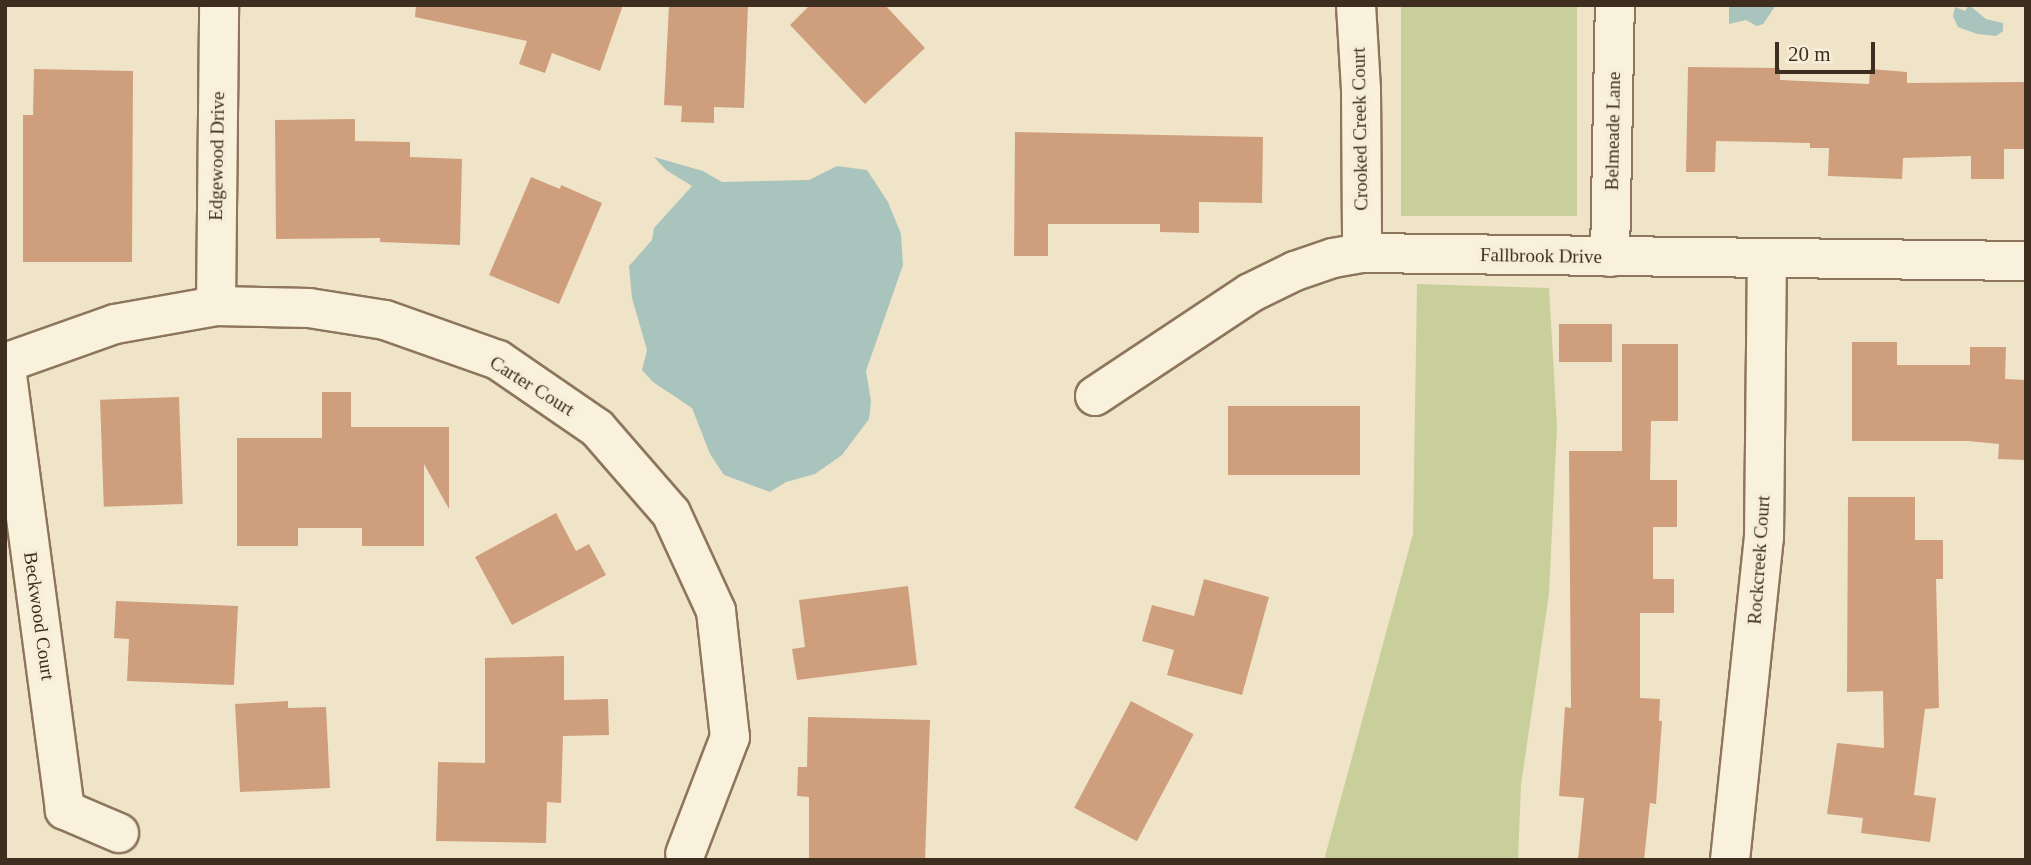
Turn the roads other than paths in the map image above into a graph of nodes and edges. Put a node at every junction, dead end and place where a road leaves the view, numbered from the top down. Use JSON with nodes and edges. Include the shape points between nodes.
{"nodes":[{"id":1,"x":219,"y":5,"type":"edge"},
{"id":2,"x":1356,"y":5,"type":"edge"},
{"id":3,"x":1615,"y":5,"type":"edge"},
{"id":4,"x":1362,"y":254,"type":"junction"},
{"id":5,"x":1610,"y":257,"type":"junction"},
{"id":6,"x":1767,"y":258,"type":"junction"},
{"id":7,"x":2026,"y":261,"type":"edge"},
{"id":8,"x":216,"y":306,"type":"junction"},
{"id":9,"x":5,"y":363,"type":"edge"},
{"id":10,"x":1095,"y":396,"type":"dead end"},
{"id":11,"x":119,"y":833,"type":"dead end"},
{"id":12,"x":685,"y":854,"type":"dead end"},
{"id":13,"x":1730,"y":860,"type":"edge"}],
"edges":[{"from":1,"to":8,"type":"street","name":"Edgewood Drive"},
{"from":2,"to":4,"type":"street","name":"Crooked Creek Court"},
{"from":3,"to":5,"type":"street","name":"Belmeade Lane"},
{"from":4,"to":5,"type":"street","name":"Fallbrook Drive"},
{"from":4,"to":10,"type":"street","name":"Fallbrook Drive","via":[[1307,267],[1250,293]]},
{"from":5,"to":6,"type":"street","name":"Fallbrook Drive"},
{"from":6,"to":7,"type":"street","name":"Fallbrook Drive"},
{"from":6,"to":13,"type":"street","name":"Rockcreek Court","via":[[1764,538]]},
{"from":8,"to":9,"type":"street","name":"Carter Court","via":[[115,324]]},
{"from":8,"to":12,"type":"street","name":"Carter Court","via":[[309,308],[385,320],[498,360],[597,428],[671,513],[716,611],[730,737]]},
{"from":9,"to":11,"type":"street","name":"Beckwood Court","via":[[65,810]]}]}
